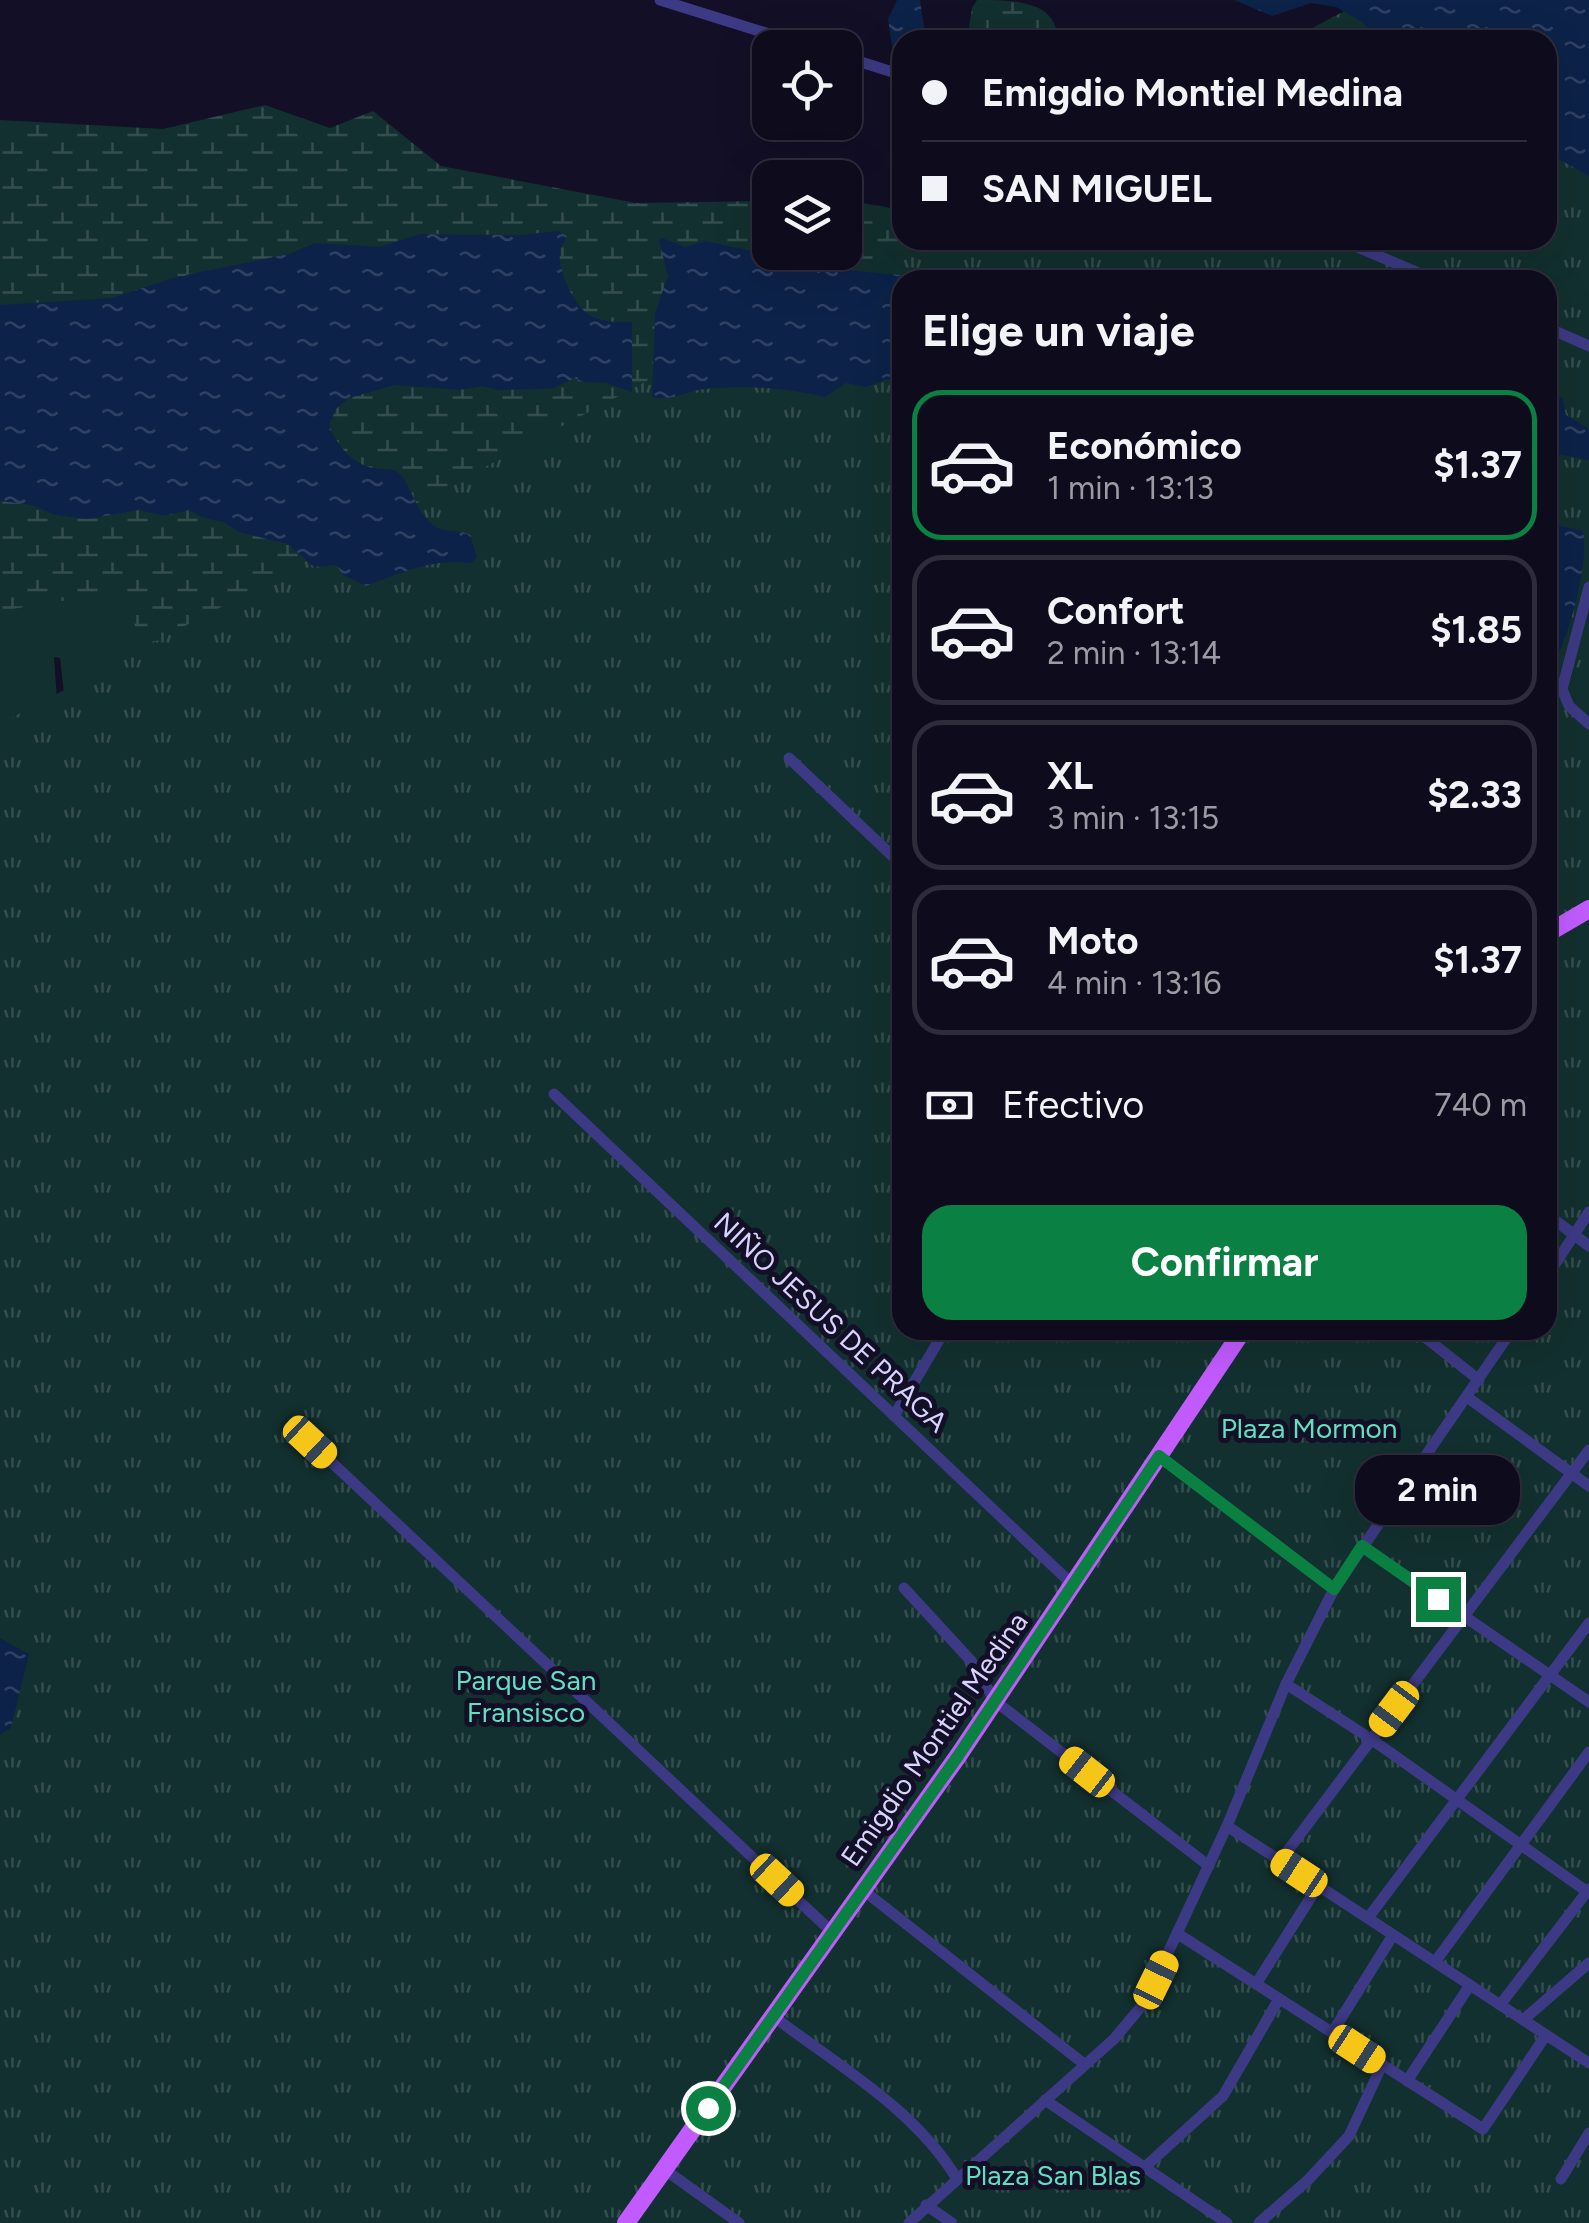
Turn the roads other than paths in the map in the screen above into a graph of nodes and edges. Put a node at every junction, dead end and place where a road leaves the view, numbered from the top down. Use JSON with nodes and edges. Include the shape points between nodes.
{"nodes":[{"id":1,"x":660,"y":0,"type":"edge"},
{"id":2,"x":756,"y":30,"type":"edge"},
{"id":3,"x":862,"y":62,"type":"edge"},
{"id":4,"x":892,"y":72,"type":"edge"},
{"id":5,"x":1364,"y":250,"type":"edge"},
{"id":6,"x":1412,"y":270,"type":"edge"},
{"id":7,"x":1557,"y":332,"type":"edge"},
{"id":8,"x":1589,"y":346,"type":"edge"},
{"id":9,"x":1589,"y":587,"type":"edge"},
{"id":10,"x":1589,"y":724,"type":"edge"},
{"id":11,"x":790,"y":758,"type":"dead end"},
{"id":12,"x":892,"y":855,"type":"edge"},
{"id":13,"x":1589,"y":909,"type":"edge"},
{"id":14,"x":1557,"y":928,"type":"edge"},
{"id":15,"x":554,"y":1094,"type":"dead end"},
{"id":16,"x":1589,"y":1212,"type":"edge"},
{"id":17,"x":1557,"y":1222,"type":"edge"},
{"id":18,"x":1574,"y":1235,"type":"junction"},
{"id":19,"x":1589,"y":1246,"type":"edge"},
{"id":20,"x":1557,"y":1262,"type":"edge"},
{"id":21,"x":939,"y":1340,"type":"edge"},
{"id":22,"x":1236,"y":1340,"type":"edge"},
{"id":23,"x":1429,"y":1340,"type":"edge"},
{"id":24,"x":1505,"y":1340,"type":"edge"},
{"id":25,"x":1479,"y":1380,"type":"junction"},
{"id":26,"x":1467,"y":1397,"type":"junction"},
{"id":27,"x":894,"y":1416,"type":"junction"},
{"id":28,"x":310,"y":1442,"type":"dead end"},
{"id":29,"x":1589,"y":1450,"type":"edge"},
{"id":30,"x":1159,"y":1456,"type":"junction"},
{"id":31,"x":1571,"y":1473,"type":"junction"},
{"id":32,"x":1589,"y":1486,"type":"edge"},
{"id":33,"x":1362,"y":1546,"type":"junction"},
{"id":34,"x":1073,"y":1586,"type":"junction"},
{"id":35,"x":904,"y":1588,"type":"dead end"},
{"id":36,"x":1334,"y":1589,"type":"junction"},
{"id":37,"x":1464,"y":1616,"type":"junction"},
{"id":38,"x":1589,"y":1623,"type":"edge"},
{"id":39,"x":1550,"y":1675,"type":"junction"},
{"id":40,"x":1286,"y":1684,"type":"junction"},
{"id":41,"x":995,"y":1701,"type":"junction"},
{"id":42,"x":1589,"y":1702,"type":"edge"},
{"id":43,"x":1371,"y":1740,"type":"junction"},
{"id":44,"x":1589,"y":1752,"type":"edge"},
{"id":45,"x":1457,"y":1800,"type":"junction"},
{"id":46,"x":1227,"y":1826,"type":"junction"},
{"id":47,"x":1521,"y":1845,"type":"junction"},
{"id":48,"x":1280,"y":1861,"type":"junction"},
{"id":49,"x":1209,"y":1866,"type":"junction"},
{"id":50,"x":1318,"y":1886,"type":"junction"},
{"id":51,"x":863,"y":1890,"type":"junction"},
{"id":52,"x":1588,"y":1891,"type":"edge"},
{"id":53,"x":1368,"y":1918,"type":"junction"},
{"id":54,"x":833,"y":1933,"type":"junction"},
{"id":55,"x":1178,"y":1934,"type":"junction"},
{"id":56,"x":1393,"y":1934,"type":"junction"},
{"id":57,"x":1435,"y":1962,"type":"junction"},
{"id":58,"x":1589,"y":1963,"type":"edge"},
{"id":59,"x":1256,"y":1984,"type":"junction"},
{"id":60,"x":1470,"y":1985,"type":"junction"},
{"id":61,"x":1280,"y":1999,"type":"junction"},
{"id":62,"x":1500,"y":2005,"type":"junction"},
{"id":63,"x":773,"y":2016,"type":"junction"},
{"id":64,"x":1523,"y":2020,"type":"junction"},
{"id":65,"x":1332,"y":2033,"type":"junction"},
{"id":66,"x":1546,"y":2035,"type":"junction"},
{"id":67,"x":1589,"y":2063,"type":"edge"},
{"id":68,"x":1084,"y":2064,"type":"junction"},
{"id":69,"x":1382,"y":2065,"type":"junction"},
{"id":70,"x":1407,"y":2081,"type":"junction"},
{"id":71,"x":1045,"y":2100,"type":"junction"},
{"id":72,"x":1589,"y":2133,"type":"edge"},
{"id":73,"x":1146,"y":2166,"type":"junction"},
{"id":74,"x":664,"y":2169,"type":"junction"},
{"id":75,"x":957,"y":2179,"type":"junction"},
{"id":76,"x":1560,"y":2179,"type":"dead end"},
{"id":77,"x":926,"y":2206,"type":"junction"},
{"id":78,"x":626,"y":2223,"type":"edge"},
{"id":79,"x":739,"y":2223,"type":"edge"},
{"id":80,"x":909,"y":2223,"type":"edge"},
{"id":81,"x":952,"y":2223,"type":"edge"},
{"id":82,"x":1227,"y":2223,"type":"edge"},
{"id":83,"x":1259,"y":2223,"type":"edge"}],
"edges":[{"from":1,"to":2,"type":"street"},
{"from":3,"to":4,"type":"street"},
{"from":5,"to":6,"type":"street"},
{"from":7,"to":8,"type":"street"},
{"from":9,"to":10,"type":"street","via":[[1562,689]]},
{"from":11,"to":12,"type":"street"},
{"from":13,"to":14,"type":"main road"},
{"from":15,"to":27,"type":"street","name":"NIÑO JESUS DE PRAGA"},
{"from":16,"to":18,"type":"street"},
{"from":17,"to":18,"type":"street"},
{"from":18,"to":19,"type":"street"},
{"from":18,"to":20,"type":"street"},
{"from":21,"to":27,"type":"street"},
{"from":22,"to":30,"type":"main road","name":"Emigdio Montiel Medina"},
{"from":23,"to":25,"type":"street"},
{"from":24,"to":25,"type":"street"},
{"from":25,"to":26,"type":"street"},
{"from":26,"to":31,"type":"street"},
{"from":26,"to":33,"type":"street"},
{"from":27,"to":34,"type":"street","name":"NIÑO JESUS DE PRAGA"},
{"from":28,"to":54,"type":"street"},
{"from":29,"to":31,"type":"street"},
{"from":30,"to":34,"type":"main road","name":"Emigdio Montiel Medina"},
{"from":30,"to":36,"type":"street"},
{"from":31,"to":32,"type":"street"},
{"from":31,"to":37,"type":"street"},
{"from":33,"to":36,"type":"street"},
{"from":33,"to":37,"type":"street"},
{"from":34,"to":41,"type":"main road","name":"Emigdio Montiel Medina"},
{"from":35,"to":41,"type":"street","via":[[972,1662]]},
{"from":36,"to":40,"type":"street"},
{"from":37,"to":39,"type":"street"},
{"from":37,"to":43,"type":"street"},
{"from":38,"to":39,"type":"street"},
{"from":39,"to":42,"type":"street"},
{"from":39,"to":45,"type":"street"},
{"from":40,"to":43,"type":"street"},
{"from":40,"to":46,"type":"street"},
{"from":41,"to":49,"type":"street"},
{"from":41,"to":51,"type":"main road","name":"Emigdio Montiel Medina"},
{"from":43,"to":45,"type":"street"},
{"from":43,"to":48,"type":"street"},
{"from":44,"to":47,"type":"street"},
{"from":45,"to":47,"type":"street"},
{"from":45,"to":53,"type":"street"},
{"from":46,"to":48,"type":"street"},
{"from":46,"to":49,"type":"street"},
{"from":47,"to":52,"type":"street"},
{"from":47,"to":57,"type":"street"},
{"from":48,"to":50,"type":"street"},
{"from":49,"to":55,"type":"street"},
{"from":50,"to":53,"type":"street"},
{"from":50,"to":59,"type":"street"},
{"from":51,"to":54,"type":"main road","name":"Emigdio Montiel Medina"},
{"from":51,"to":68,"type":"street"},
{"from":52,"to":62,"type":"street"},
{"from":53,"to":56,"type":"street"},
{"from":54,"to":63,"type":"main road","name":"Emigdio Montiel Medina"},
{"from":55,"to":59,"type":"street"},
{"from":55,"to":68,"type":"street","via":[[1145,2002]]},
{"from":56,"to":57,"type":"street"},
{"from":56,"to":65,"type":"street"},
{"from":57,"to":60,"type":"street"},
{"from":58,"to":64,"type":"street"},
{"from":59,"to":61,"type":"street"},
{"from":60,"to":62,"type":"street"},
{"from":60,"to":70,"type":"street"},
{"from":61,"to":65,"type":"street"},
{"from":61,"to":73,"type":"street","via":[[1223,2096]]},
{"from":62,"to":64,"type":"street"},
{"from":63,"to":74,"type":"main road","name":"Emigdio Montiel Medina"},
{"from":63,"to":75,"type":"street","via":[[906,2116]]},
{"from":64,"to":66,"type":"street"},
{"from":65,"to":69,"type":"street"},
{"from":66,"to":67,"type":"street"},
{"from":66,"to":70,"type":"street","via":[[1483,2129]]},
{"from":68,"to":71,"type":"street"},
{"from":69,"to":70,"type":"street"},
{"from":69,"to":83,"type":"street","via":[[1349,2136]]},
{"from":71,"to":73,"type":"street"},
{"from":71,"to":75,"type":"street"},
{"from":72,"to":76,"type":"street"},
{"from":73,"to":82,"type":"street"},
{"from":74,"to":78,"type":"main road","name":"Emigdio Montiel Medina"},
{"from":74,"to":79,"type":"street"},
{"from":75,"to":77,"type":"street"},
{"from":77,"to":80,"type":"street"},
{"from":77,"to":81,"type":"street"}]}
